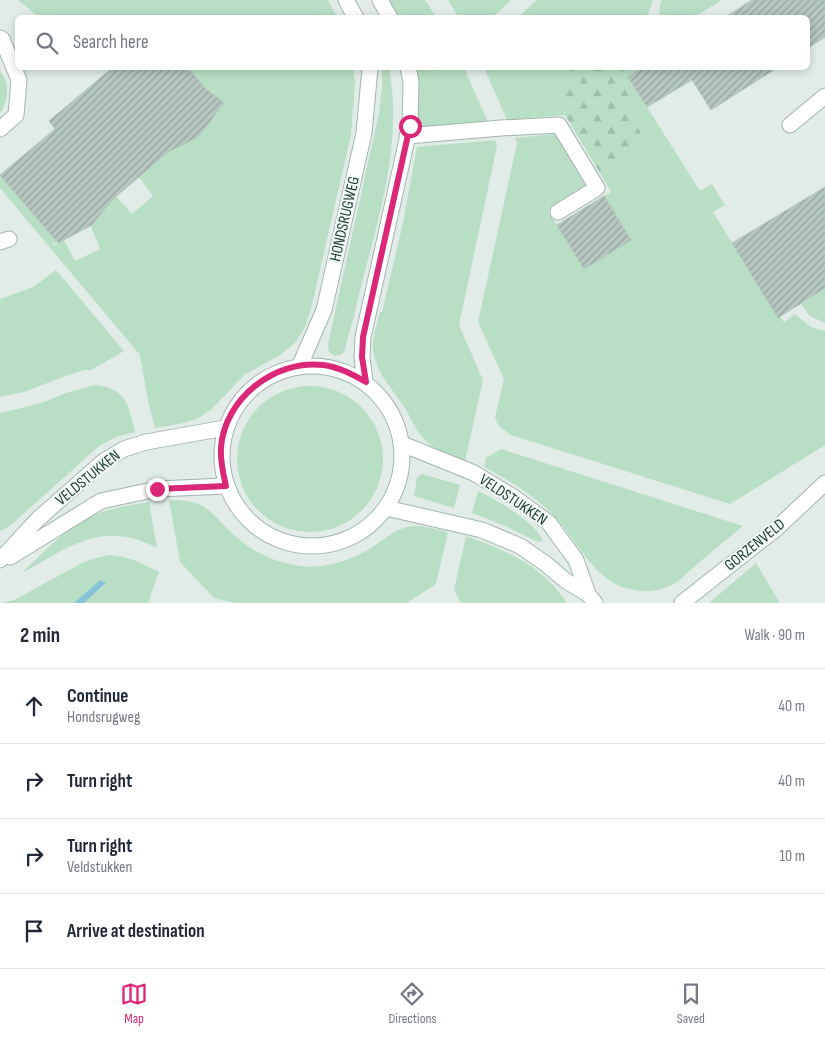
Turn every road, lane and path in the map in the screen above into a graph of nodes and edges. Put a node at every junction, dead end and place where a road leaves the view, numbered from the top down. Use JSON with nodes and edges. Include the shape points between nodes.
{"nodes":[{"id":1,"x":346,"y":0,"type":"edge"},
{"id":2,"x":380,"y":0,"type":"edge"},
{"id":3,"x":354,"y":15,"type":"edge"},
{"id":4,"x":388,"y":15,"type":"edge"},
{"id":5,"x":0,"y":38,"type":"edge"},
{"id":6,"x":370,"y":70,"type":"edge"},
{"id":7,"x":408,"y":70,"type":"edge"},
{"id":8,"x":825,"y":96,"type":"edge"},
{"id":9,"x":790,"y":125,"type":"dead end"},
{"id":10,"x":0,"y":129,"type":"edge"},
{"id":11,"x":408,"y":136,"type":"junction"},
{"id":12,"x":558,"y":212,"type":"dead end"},
{"id":13,"x":300,"y":365,"type":"junction"},
{"id":14,"x":366,"y":382,"type":"junction"},
{"id":15,"x":225,"y":428,"type":"junction"},
{"id":16,"x":402,"y":444,"type":"junction"},
{"id":17,"x":825,"y":483,"type":"edge"},
{"id":18,"x":226,"y":486,"type":"junction"},
{"id":19,"x":386,"y":508,"type":"junction"},
{"id":20,"x":0,"y":561,"type":"edge"},
{"id":21,"x":592,"y":599,"type":"edge"},
{"id":22,"x":682,"y":603,"type":"edge"}],
"edges":[{"from":1,"to":3,"type":"street"},
{"from":2,"to":4,"type":"street"},
{"from":5,"to":10,"type":"street","via":[[19,80],[16,114]]},
{"from":6,"to":13,"type":"street","name":"HONDSRUGWEG","via":[[364,133],[324,310]]},
{"from":7,"to":11,"type":"street"},
{"from":8,"to":9,"type":"street"},
{"from":11,"to":12,"type":"street","via":[[559,125],[597,188]]},
{"from":11,"to":14,"type":"street","via":[[363,337]]},
{"from":13,"to":14,"type":"street","via":[[322,365],[345,371]]},
{"from":13,"to":15,"type":"street","via":[[267,376],[242,398]]},
{"from":14,"to":16,"type":"street","via":[[383,399],[396,420]]},
{"from":15,"to":18,"type":"street","via":[[221,466]]},
{"from":15,"to":20,"type":"street","name":"VELDSTUKKEN","via":[[124,449],[104,462],[38,519]]},
{"from":16,"to":19,"type":"street","via":[[397,488]]},
{"from":16,"to":21,"type":"street","name":"VELDSTUKKEN","via":[[474,473],[549,523],[576,560]]},
{"from":17,"to":22,"type":"street","name":"GORZENVELD","via":[[777,528]]},
{"from":18,"to":19,"type":"street","via":[[239,510],[260,531],[285,543],[314,547],[342,542],[367,528]]},
{"from":18,"to":20,"type":"street","name":"VELDSTUKKEN","via":[[157,489],[101,501]]},
{"from":19,"to":21,"type":"street","name":"VELDSTUKKEN","via":[[482,530],[520,546]]}]}
